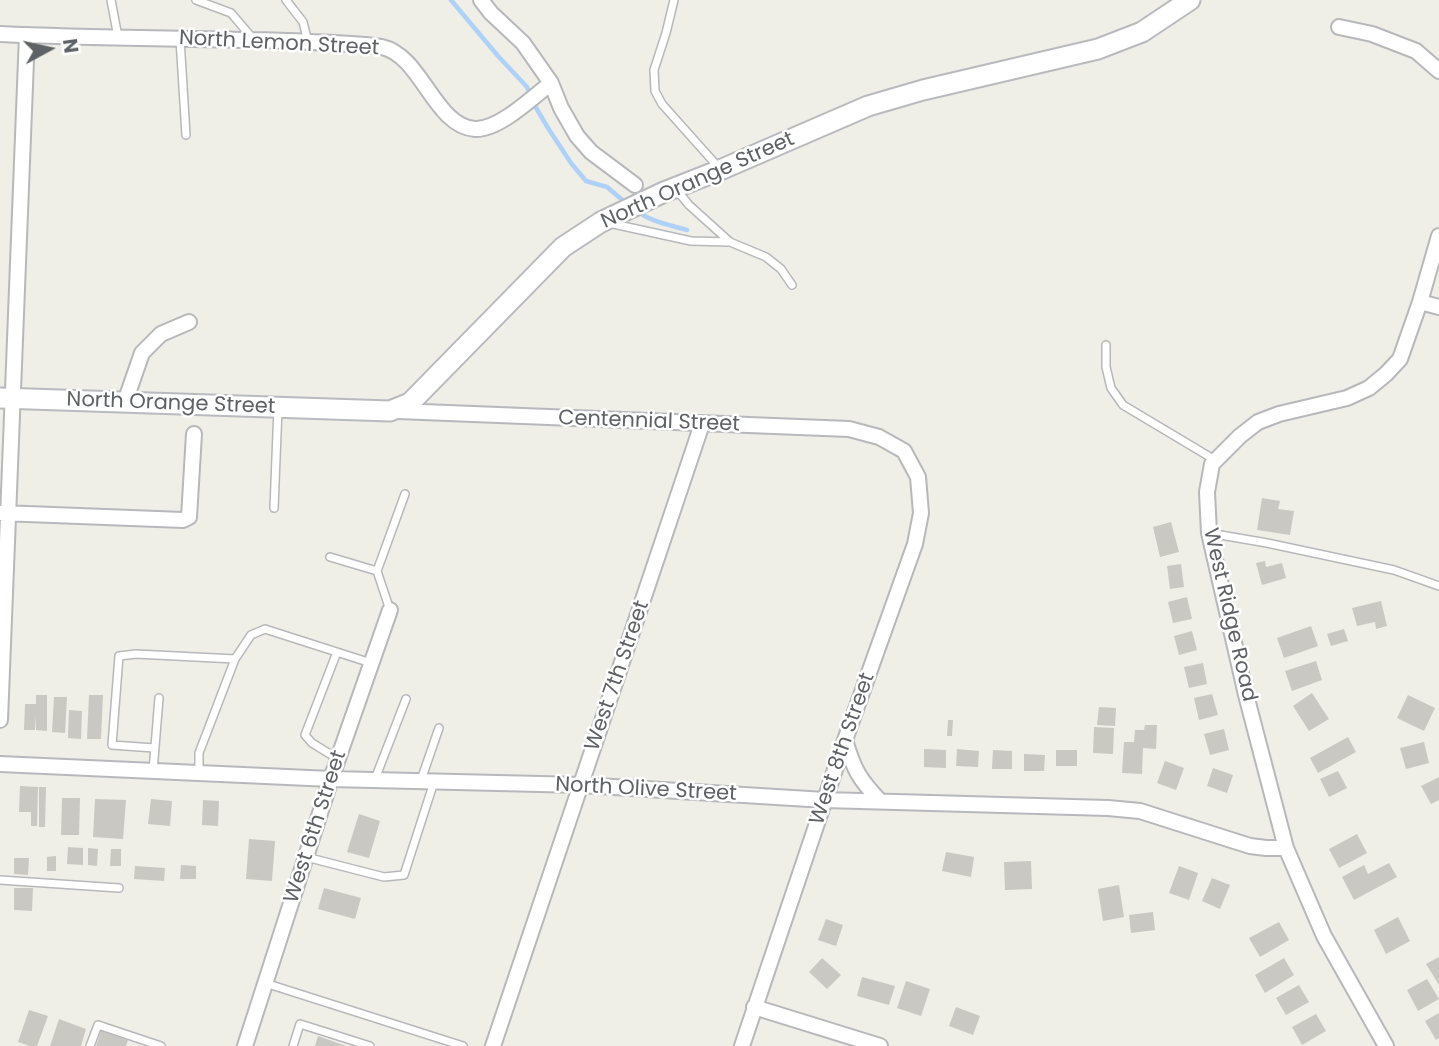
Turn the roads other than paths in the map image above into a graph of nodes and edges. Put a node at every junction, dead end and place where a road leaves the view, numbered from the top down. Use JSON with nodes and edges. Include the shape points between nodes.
{"nodes":[{"id":1,"x":111,"y":0,"type":"edge"},
{"id":2,"x":196,"y":0,"type":"edge"},
{"id":3,"x":286,"y":0,"type":"edge"},
{"id":4,"x":481,"y":0,"type":"edge"},
{"id":5,"x":674,"y":0,"type":"edge"},
{"id":6,"x":1190,"y":0,"type":"edge"},
{"id":7,"x":1339,"y":27,"type":"dead end"},
{"id":8,"x":0,"y":34,"type":"edge"},
{"id":9,"x":27,"y":36,"type":"junction"},
{"id":10,"x":118,"y":37,"type":"junction"},
{"id":11,"x":180,"y":38,"type":"junction"},
{"id":12,"x":254,"y":40,"type":"junction"},
{"id":13,"x":308,"y":42,"type":"junction"},
{"id":14,"x":1439,"y":71,"type":"edge"},
{"id":15,"x":551,"y":83,"type":"junction"},
{"id":16,"x":186,"y":135,"type":"dead end"},
{"id":17,"x":720,"y":170,"type":"junction"},
{"id":18,"x":635,"y":185,"type":"dead end"},
{"id":19,"x":675,"y":188,"type":"junction"},
{"id":20,"x":601,"y":222,"type":"junction"},
{"id":21,"x":1439,"y":236,"type":"edge"},
{"id":22,"x":730,"y":242,"type":"junction"},
{"id":23,"x":792,"y":285,"type":"dead end"},
{"id":24,"x":1420,"y":302,"type":"junction"},
{"id":25,"x":1439,"y":307,"type":"edge"},
{"id":26,"x":189,"y":322,"type":"dead end"},
{"id":27,"x":1106,"y":345,"type":"dead end"},
{"id":28,"x":6,"y":399,"type":"edge"},
{"id":29,"x":125,"y":402,"type":"junction"},
{"id":30,"x":278,"y":407,"type":"junction"},
{"id":31,"x":390,"y":411,"type":"junction"},
{"id":32,"x":702,"y":424,"type":"junction"},
{"id":33,"x":194,"y":434,"type":"dead end"},
{"id":34,"x":904,"y":451,"type":"joint"},
{"id":35,"x":1216,"y":460,"type":"junction"},
{"id":36,"x":405,"y":494,"type":"dead end"},
{"id":37,"x":274,"y":508,"type":"dead end"},
{"id":38,"x":4,"y":513,"type":"edge"},
{"id":39,"x":1209,"y":533,"type":"junction"},
{"id":40,"x":330,"y":557,"type":"dead end"},
{"id":41,"x":377,"y":571,"type":"junction"},
{"id":42,"x":1439,"y":586,"type":"edge"},
{"id":43,"x":390,"y":610,"type":"joint"},
{"id":44,"x":337,"y":652,"type":"junction"},
{"id":45,"x":235,"y":659,"type":"junction"},
{"id":46,"x":371,"y":663,"type":"junction"},
{"id":47,"x":159,"y":698,"type":"dead end"},
{"id":48,"x":406,"y":699,"type":"dead end"},
{"id":49,"x":0,"y":720,"type":"edge"},
{"id":50,"x":439,"y":728,"type":"dead end"},
{"id":51,"x":845,"y":740,"type":"junction"},
{"id":52,"x":154,"y":748,"type":"junction"},
{"id":53,"x":338,"y":759,"type":"junction"},
{"id":54,"x":0,"y":764,"type":"edge"},
{"id":55,"x":153,"y":771,"type":"junction"},
{"id":56,"x":200,"y":773,"type":"junction"},
{"id":57,"x":331,"y":779,"type":"junction"},
{"id":58,"x":375,"y":780,"type":"junction"},
{"id":59,"x":427,"y":781,"type":"junction"},
{"id":60,"x":581,"y":785,"type":"junction"},
{"id":61,"x":825,"y":800,"type":"junction"},
{"id":62,"x":880,"y":801,"type":"junction"},
{"id":63,"x":1286,"y":848,"type":"junction"},
{"id":64,"x":306,"y":857,"type":"junction"},
{"id":65,"x":0,"y":880,"type":"edge"},
{"id":66,"x":119,"y":888,"type":"dead end"},
{"id":67,"x":265,"y":983,"type":"junction"},
{"id":68,"x":754,"y":1007,"type":"junction"},
{"id":69,"x":136,"y":1037,"type":"junction"},
{"id":70,"x":449,"y":1044,"type":"edge"},
{"id":71,"x":90,"y":1046,"type":"edge"},
{"id":72,"x":133,"y":1046,"type":"edge"},
{"id":73,"x":161,"y":1046,"type":"edge"},
{"id":74,"x":245,"y":1046,"type":"edge"},
{"id":75,"x":293,"y":1046,"type":"edge"},
{"id":76,"x":370,"y":1046,"type":"edge"},
{"id":77,"x":463,"y":1046,"type":"edge"},
{"id":78,"x":493,"y":1046,"type":"edge"},
{"id":79,"x":742,"y":1046,"type":"edge"},
{"id":80,"x":880,"y":1046,"type":"edge"},
{"id":81,"x":1386,"y":1046,"type":"edge"}],
"edges":[{"from":1,"to":10,"type":"lane"},
{"from":2,"to":12,"type":"lane","via":[[231,13]]},
{"from":3,"to":13,"type":"lane","via":[[303,22]]},
{"from":4,"to":15,"type":"street","via":[[523,43]]},
{"from":5,"to":17,"type":"lane","via":[[654,70],[655,91]]},
{"from":6,"to":17,"type":"street","name":"North Orange Street","via":[[1142,32],[1098,49],[867,106]]},
{"from":7,"to":14,"type":"street","via":[[1416,51]]},
{"from":8,"to":9,"type":"street","name":"North Lemon Street"},
{"from":9,"to":10,"type":"street","name":"North Lemon Street"},
{"from":9,"to":28,"type":"street"},
{"from":10,"to":11,"type":"street","name":"North Lemon Street"},
{"from":11,"to":12,"type":"street","name":"North Lemon Street"},
{"from":11,"to":16,"type":"lane"},
{"from":12,"to":13,"type":"street","name":"North Lemon Street"},
{"from":13,"to":15,"type":"street","name":"North Lemon Street","via":[[385,47],[399,55],[464,127],[494,124]]},
{"from":15,"to":18,"type":"street","via":[[577,136]]},
{"from":17,"to":19,"type":"street","name":"North Orange Street"},
{"from":19,"to":20,"type":"street","name":"North Orange Street"},
{"from":19,"to":22,"type":"lane"},
{"from":20,"to":22,"type":"lane","via":[[691,241]]},
{"from":20,"to":31,"type":"street","name":"North Orange Street","via":[[563,247],[410,403]]},
{"from":21,"to":24,"type":"street","name":"West Ridge Road"},
{"from":22,"to":23,"type":"lane","via":[[766,257]]},
{"from":24,"to":25,"type":"street"},
{"from":24,"to":35,"type":"street","name":"West Ridge Road","via":[[1400,359],[1368,388],[1258,422]]},
{"from":26,"to":29,"type":"street","via":[[161,334],[142,353]]},
{"from":27,"to":35,"type":"lane","via":[[1111,388],[1124,405]]},
{"from":28,"to":29,"type":"street","name":"North Orange Street"},
{"from":28,"to":38,"type":"street"},
{"from":29,"to":30,"type":"street","name":"North Orange Street"},
{"from":30,"to":31,"type":"street","name":"North Orange Street"},
{"from":30,"to":37,"type":"lane"},
{"from":31,"to":32,"type":"street","name":"Centennial Street"},
{"from":32,"to":34,"type":"street","name":"Centennial Street","via":[[849,429],[879,437]]},
{"from":32,"to":60,"type":"street","name":"West 7th Street"},
{"from":33,"to":38,"type":"street","via":[[189,517],[183,520]]},
{"from":34,"to":51,"type":"street","name":"West 8th Street","via":[[918,477],[921,513],[915,544]]},
{"from":35,"to":39,"type":"street","name":"West Ridge Road","via":[[1207,492]]},
{"from":36,"to":41,"type":"lane"},
{"from":38,"to":49,"type":"street"},
{"from":39,"to":42,"type":"lane","via":[[1394,570]]},
{"from":39,"to":63,"type":"street","name":"West Ridge Road"},
{"from":40,"to":41,"type":"lane"},
{"from":41,"to":43,"type":"lane"},
{"from":43,"to":46,"type":"street","name":"West 6th Street"},
{"from":44,"to":45,"type":"lane","via":[[265,629],[251,635]]},
{"from":44,"to":46,"type":"lane"},
{"from":44,"to":53,"type":"lane","via":[[305,735]]},
{"from":45,"to":52,"type":"lane","via":[[119,656],[112,745]]},
{"from":45,"to":56,"type":"lane","via":[[199,753]]},
{"from":46,"to":53,"type":"street","name":"West 6th Street"},
{"from":47,"to":52,"type":"lane"},
{"from":48,"to":58,"type":"lane"},
{"from":50,"to":59,"type":"lane"},
{"from":51,"to":61,"type":"street","name":"West 8th Street"},
{"from":51,"to":62,"type":"street","via":[[852,766]]},
{"from":52,"to":55,"type":"lane"},
{"from":53,"to":57,"type":"street","name":"West 6th Street"},
{"from":54,"to":55,"type":"street","name":"North Olive Street"},
{"from":55,"to":56,"type":"street","name":"North Olive Street"},
{"from":56,"to":57,"type":"street","name":"North Olive Street"},
{"from":57,"to":58,"type":"street","name":"North Olive Street"},
{"from":57,"to":64,"type":"street","name":"West 6th Street"},
{"from":58,"to":59,"type":"street","name":"North Olive Street"},
{"from":59,"to":60,"type":"street","name":"North Olive Street"},
{"from":59,"to":64,"type":"lane","via":[[404,876],[384,877]]},
{"from":60,"to":61,"type":"street","name":"North Olive Street"},
{"from":60,"to":78,"type":"street","name":"West 7th Street"},
{"from":61,"to":62,"type":"street","name":"North Olive Street"},
{"from":61,"to":68,"type":"street","name":"West 8th Street"},
{"from":62,"to":63,"type":"street","name":"North Olive Street","via":[[1140,811],[1250,846]]},
{"from":63,"to":81,"type":"street","name":"West Ridge Road","via":[[1324,936]]},
{"from":64,"to":67,"type":"street","name":"West 6th Street"},
{"from":65,"to":66,"type":"lane"},
{"from":67,"to":70,"type":"lane"},
{"from":67,"to":74,"type":"street","name":"West 6th Street"},
{"from":68,"to":79,"type":"street","name":"West 8th Street"},
{"from":68,"to":80,"type":"street"},
{"from":69,"to":71,"type":"lane","via":[[98,1025]]},
{"from":69,"to":72,"type":"lane"},
{"from":69,"to":73,"type":"lane"},
{"from":70,"to":77,"type":"lane"},
{"from":75,"to":76,"type":"lane","via":[[300,1024]]}]}
